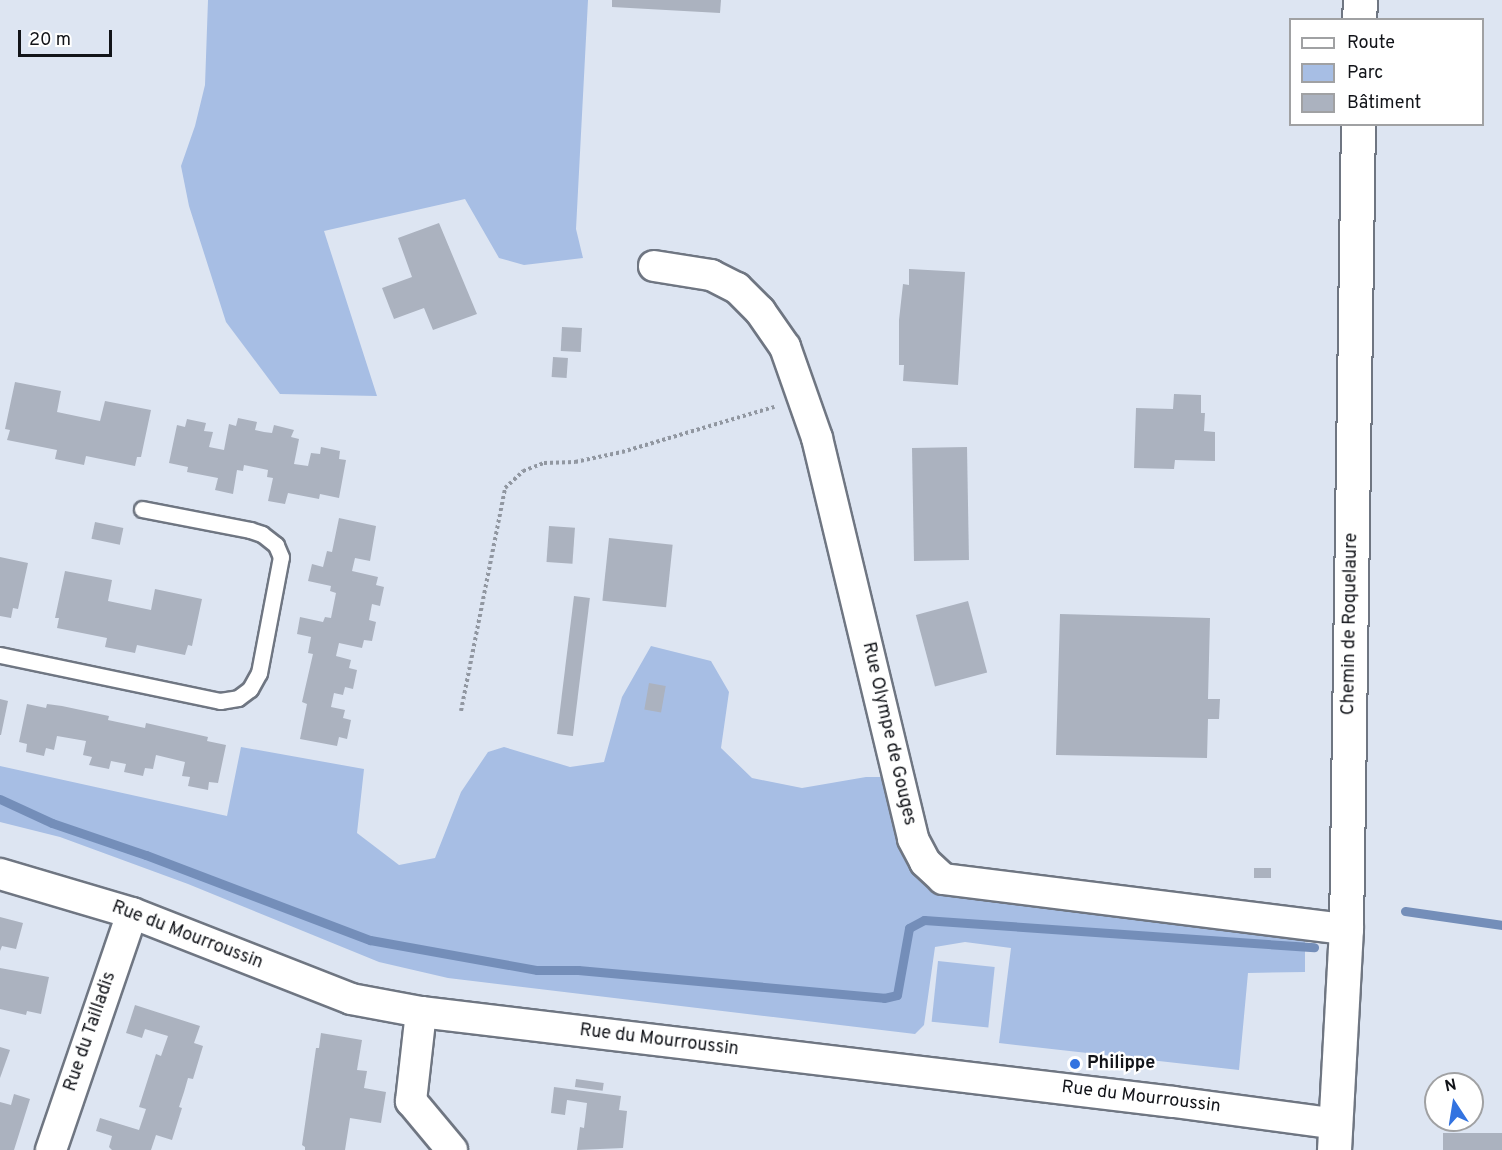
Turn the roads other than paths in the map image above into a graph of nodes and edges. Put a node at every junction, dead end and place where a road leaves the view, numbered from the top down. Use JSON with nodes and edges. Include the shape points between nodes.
{"nodes":[{"id":1,"x":1360,"y":0,"type":"edge"},
{"id":2,"x":1359,"y":18,"type":"edge"},
{"id":3,"x":1358,"y":126,"type":"edge"},
{"id":4,"x":654,"y":266,"type":"dead end"},
{"id":5,"x":142,"y":509,"type":"dead end"},
{"id":6,"x":0,"y":655,"type":"edge"},
{"id":7,"x":0,"y":874,"type":"edge"},
{"id":8,"x":132,"y":913,"type":"junction"},
{"id":9,"x":1346,"y":929,"type":"junction"},
{"id":10,"x":421,"y":1012,"type":"junction"},
{"id":11,"x":1336,"y":1137,"type":"edge"},
{"id":12,"x":51,"y":1150,"type":"edge"},
{"id":13,"x":452,"y":1150,"type":"edge"}],
"edges":[{"from":1,"to":2,"type":"street"},
{"from":3,"to":9,"type":"street","name":"Chemin de Roquelaure"},
{"from":4,"to":9,"type":"street","name":"Rue Olympe de Gouges","via":[[711,275],[737,288],[760,310],[785,347],[817,438],[913,839],[925,862],[943,879]]},
{"from":5,"to":6,"type":"lane","via":[[250,530],[276,545],[281,557],[259,673],[250,689],[238,698],[220,700]]},
{"from":7,"to":8,"type":"street","name":"Rue du Mourroussin"},
{"from":8,"to":10,"type":"street","name":"Rue du Mourroussin","via":[[351,999]]},
{"from":8,"to":12,"type":"street","name":"Rue du Tailladis"},
{"from":9,"to":11,"type":"street","name":"Chemin de Roquelaure"},
{"from":10,"to":11,"type":"street","name":"Rue du Mourroussin","via":[[1163,1100]]},
{"from":10,"to":13,"type":"street","via":[[411,1101]]}]}
